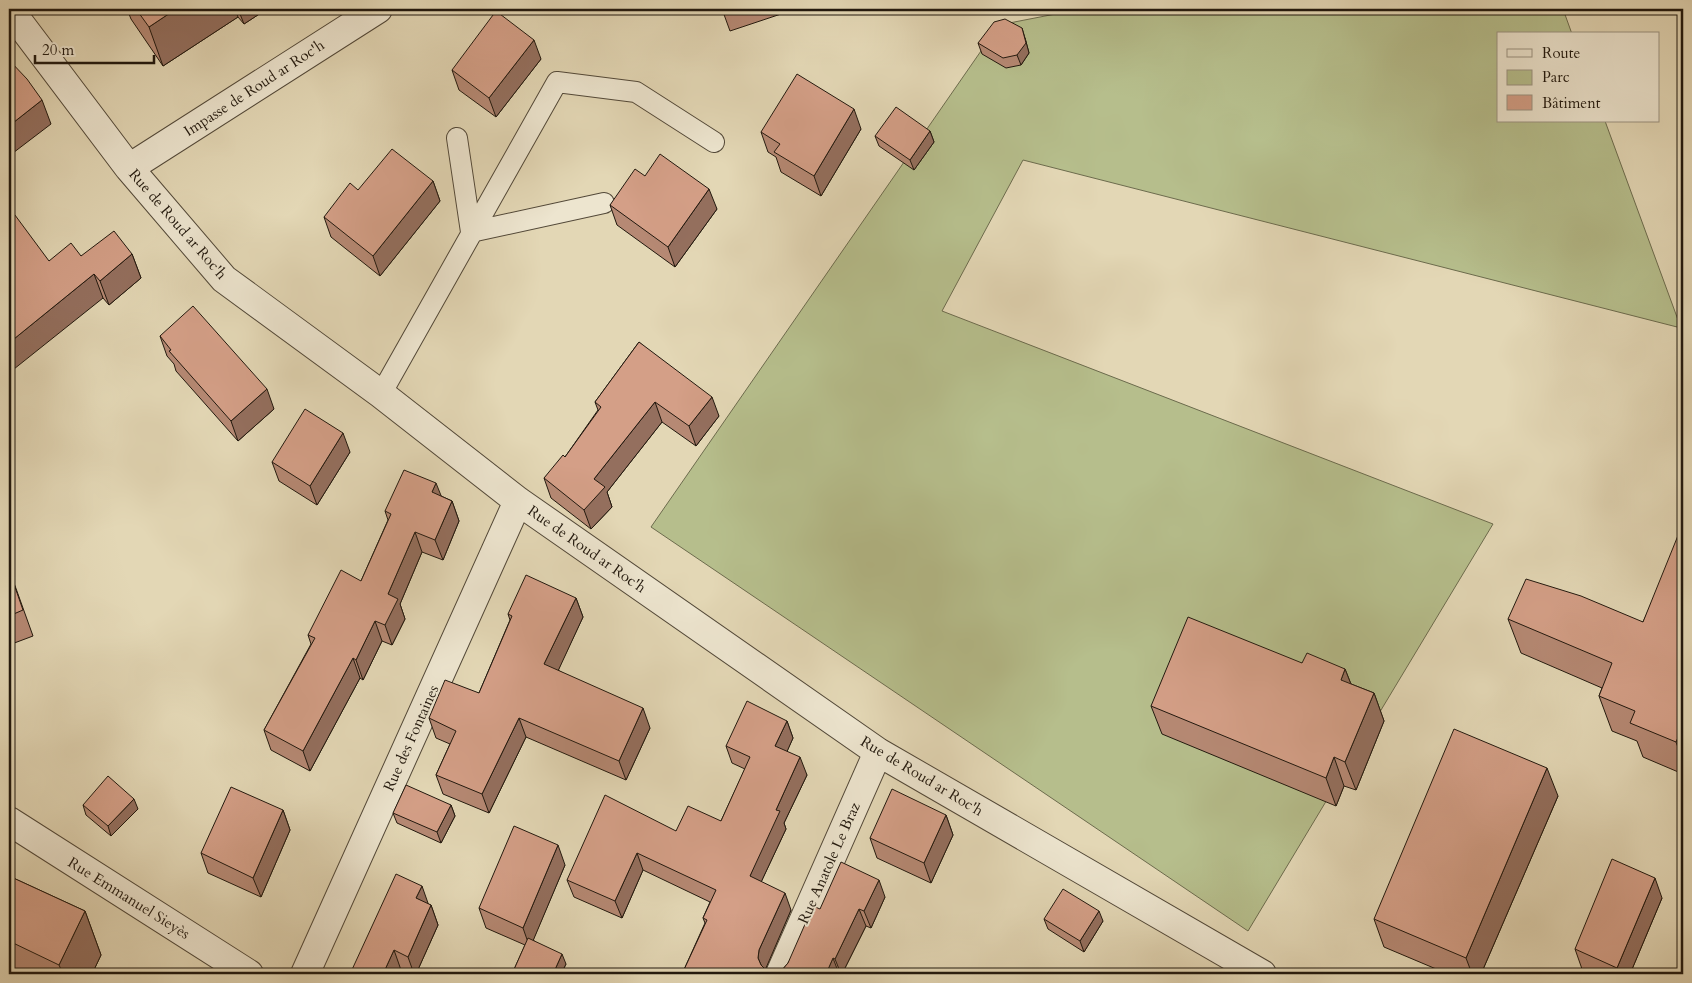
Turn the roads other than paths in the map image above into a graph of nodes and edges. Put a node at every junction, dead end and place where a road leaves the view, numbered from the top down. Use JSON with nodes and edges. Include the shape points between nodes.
{"nodes":[{"id":1,"x":9,"y":9,"type":"edge"},
{"id":2,"x":378,"y":9,"type":"edge"},
{"id":3,"x":457,"y":138,"type":"dead end"},
{"id":4,"x":714,"y":142,"type":"dead end"},
{"id":5,"x":130,"y":168,"type":"junction"},
{"id":6,"x":604,"y":203,"type":"dead end"},
{"id":7,"x":471,"y":232,"type":"junction"},
{"id":8,"x":381,"y":394,"type":"junction"},
{"id":9,"x":518,"y":501,"type":"junction"},
{"id":10,"x":878,"y":752,"type":"junction"},
{"id":11,"x":9,"y":821,"type":"edge"},
{"id":12,"x":249,"y":974,"type":"edge"},
{"id":13,"x":304,"y":974,"type":"edge"},
{"id":14,"x":780,"y":974,"type":"edge"},
{"id":15,"x":1262,"y":974,"type":"edge"}],
"edges":[{"from":1,"to":5,"type":"street","name":"Rue de Roud ar Roc'h"},
{"from":2,"to":5,"type":"street","name":"Impasse de Roud ar Roc'h"},
{"from":3,"to":7,"type":"lane"},
{"from":4,"to":7,"type":"lane","via":[[636,92],[557,82]]},
{"from":5,"to":8,"type":"street","name":"Rue de Roud ar Roc'h","via":[[224,278]]},
{"from":6,"to":7,"type":"lane"},
{"from":7,"to":8,"type":"lane"},
{"from":8,"to":9,"type":"street","name":"Rue de Roud ar Roc'h"},
{"from":9,"to":10,"type":"street","name":"Rue de Roud ar Roc'h"},
{"from":9,"to":13,"type":"street","name":"Rue des Fontaines"},
{"from":10,"to":14,"type":"street","name":"Rue Anatole Le Braz"},
{"from":10,"to":15,"type":"street","name":"Rue de Roud ar Roc'h"},
{"from":11,"to":12,"type":"street","name":"Rue Emmanuel Sieyès"}]}
